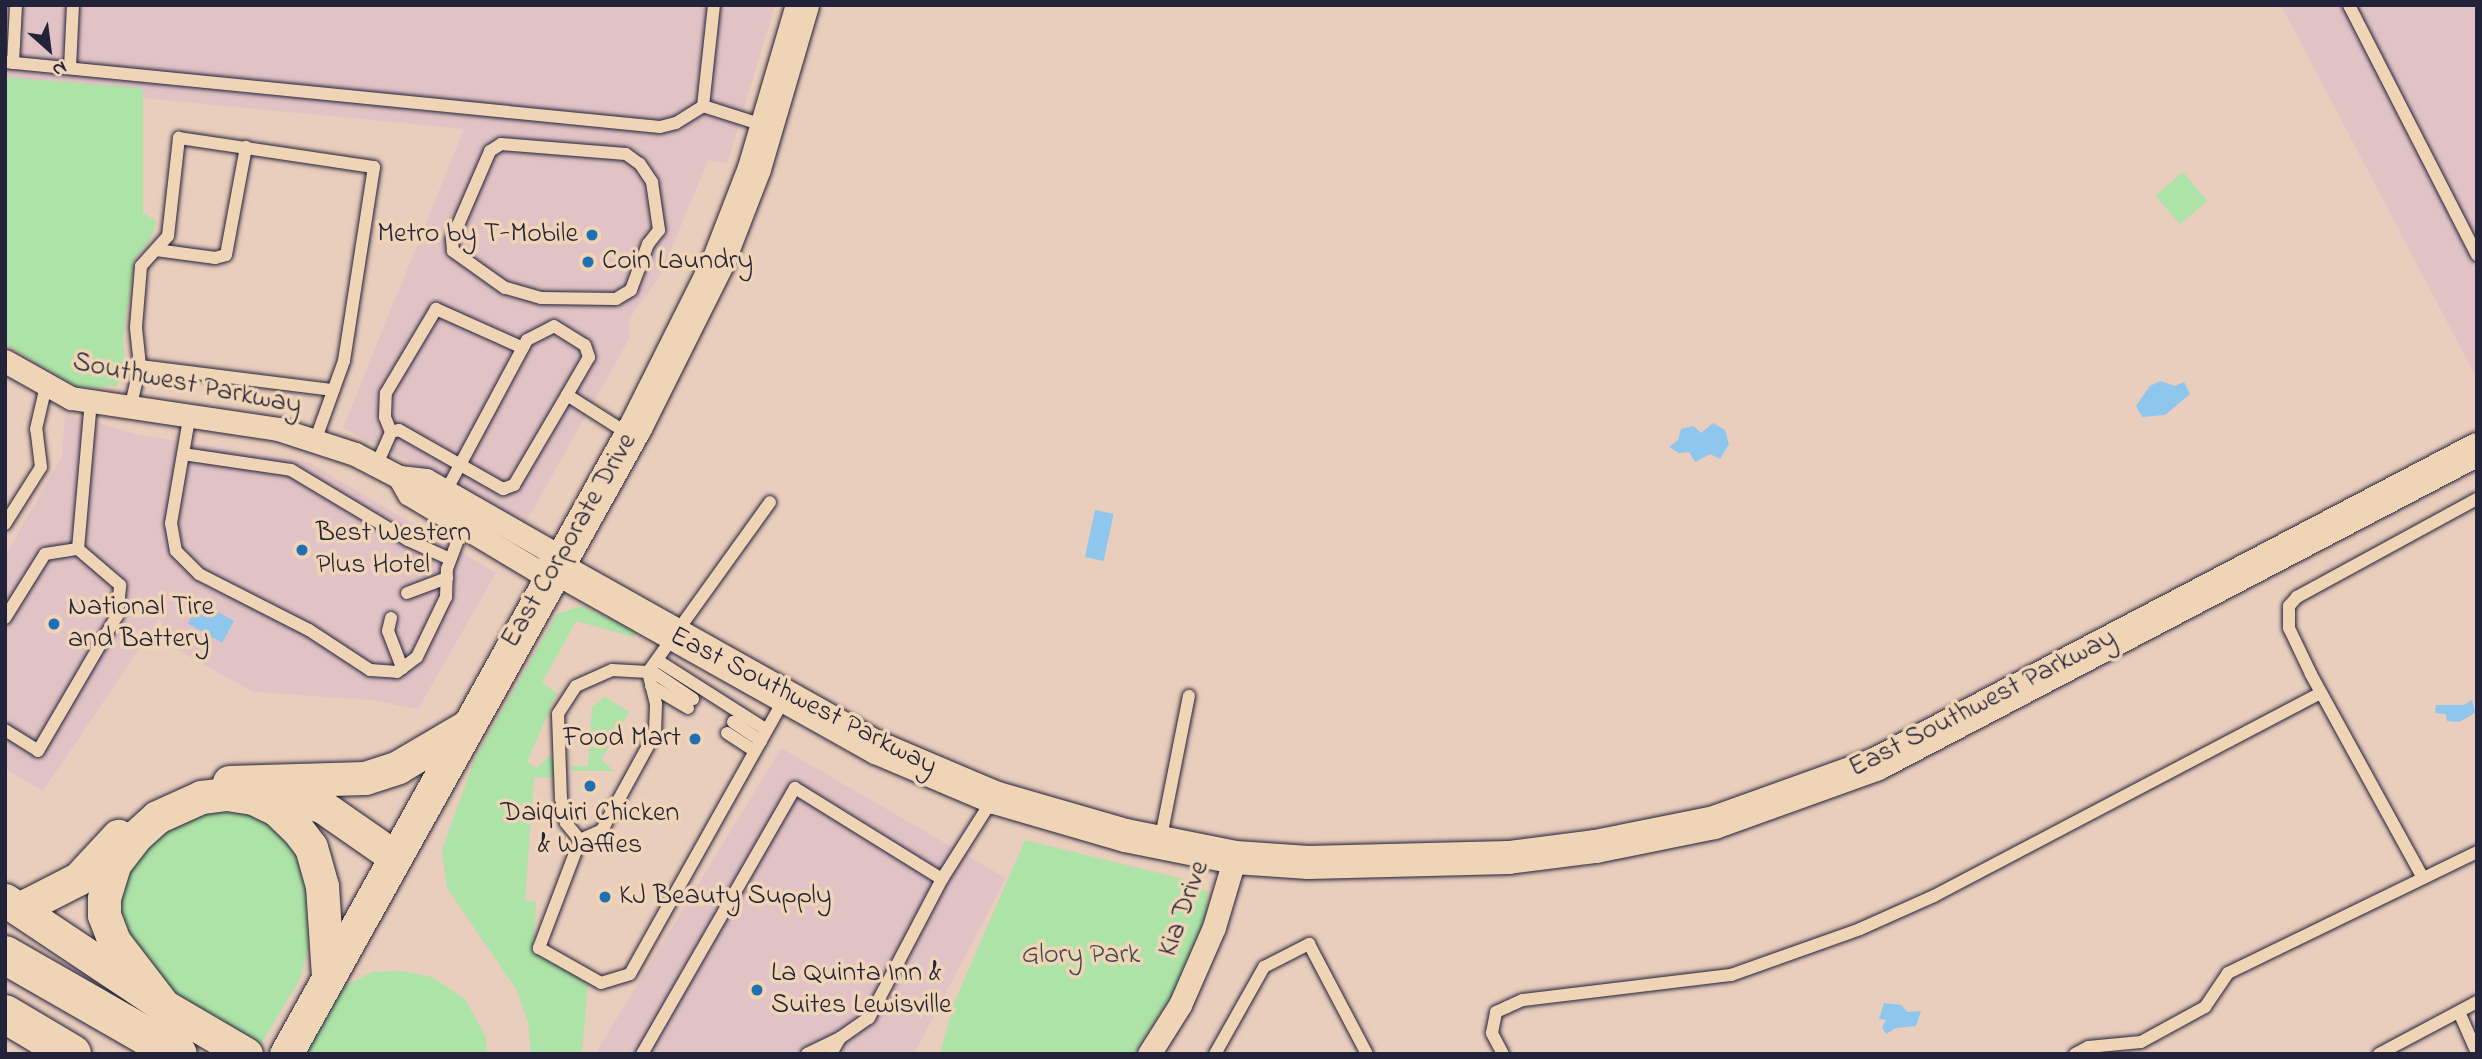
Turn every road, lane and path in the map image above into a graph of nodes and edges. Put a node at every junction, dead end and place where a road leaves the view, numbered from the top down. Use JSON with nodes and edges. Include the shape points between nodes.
{"nodes":[{"id":1,"x":16,"y":5,"type":"edge"},
{"id":2,"x":73,"y":5,"type":"edge"},
{"id":3,"x":714,"y":5,"type":"edge"},
{"id":4,"x":802,"y":5,"type":"edge"},
{"id":5,"x":2348,"y":5,"type":"edge"},
{"id":6,"x":9,"y":62,"type":"edge"},
{"id":7,"x":70,"y":68,"type":"junction"},
{"id":8,"x":703,"y":106,"type":"junction"},
{"id":9,"x":766,"y":126,"type":"junction"},
{"id":10,"x":246,"y":147,"type":"junction"},
{"id":11,"x":659,"y":230,"type":"joint"},
{"id":12,"x":156,"y":250,"type":"junction"},
{"id":13,"x":2477,"y":255,"type":"edge"},
{"id":14,"x":523,"y":348,"type":"junction"},
{"id":15,"x":5,"y":361,"type":"edge"},
{"id":16,"x":140,"y":366,"type":"junction"},
{"id":17,"x":46,"y":386,"type":"junction"},
{"id":18,"x":334,"y":390,"type":"junction"},
{"id":19,"x":567,"y":395,"type":"junction"},
{"id":20,"x":91,"y":401,"type":"junction"},
{"id":21,"x":130,"y":409,"type":"junction"},
{"id":22,"x":189,"y":419,"type":"junction"},
{"id":23,"x":391,"y":432,"type":"junction"},
{"id":24,"x":630,"y":435,"type":"junction"},
{"id":25,"x":315,"y":441,"type":"junction"},
{"id":26,"x":2476,"y":452,"type":"edge"},
{"id":27,"x":183,"y":454,"type":"junction"},
{"id":28,"x":377,"y":464,"type":"junction"},
{"id":29,"x":460,"y":465,"type":"junction"},
{"id":30,"x":399,"y":477,"type":"junction"},
{"id":31,"x":446,"y":491,"type":"junction"},
{"id":32,"x":2477,"y":499,"type":"edge"},
{"id":33,"x":771,"y":502,"type":"dead end"},
{"id":34,"x":5,"y":524,"type":"edge"},
{"id":35,"x":463,"y":526,"type":"junction"},
{"id":36,"x":78,"y":549,"type":"junction"},
{"id":37,"x":450,"y":559,"type":"junction"},
{"id":38,"x":555,"y":567,"type":"junction"},
{"id":39,"x":447,"y":578,"type":"junction"},
{"id":40,"x":407,"y":593,"type":"dead end"},
{"id":41,"x":5,"y":618,"type":"edge"},
{"id":42,"x":391,"y":618,"type":"dead end"},
{"id":43,"x":657,"y":660,"type":"junction"},
{"id":44,"x":402,"y":668,"type":"junction"},
{"id":45,"x":652,"y":686,"type":"junction"},
{"id":46,"x":2320,"y":693,"type":"junction"},
{"id":47,"x":1189,"y":696,"type":"dead end"},
{"id":48,"x":785,"y":698,"type":"junction"},
{"id":49,"x":466,"y":727,"type":"junction"},
{"id":50,"x":730,"y":728,"type":"dead end"},
{"id":51,"x":5,"y":730,"type":"edge"},
{"id":52,"x":761,"y":741,"type":"junction"},
{"id":53,"x":257,"y":783,"type":"junction"},
{"id":54,"x":994,"y":797,"type":"junction"},
{"id":55,"x":580,"y":840,"type":"junction"},
{"id":56,"x":1160,"y":842,"type":"junction"},
{"id":57,"x":2477,"y":852,"type":"edge"},
{"id":58,"x":395,"y":857,"type":"junction"},
{"id":59,"x":1234,"y":857,"type":"junction"},
{"id":60,"x":2423,"y":878,"type":"junction"},
{"id":61,"x":943,"y":879,"type":"junction"},
{"id":62,"x":12,"y":905,"type":"edge"},
{"id":63,"x":5,"y":955,"type":"edge"},
{"id":64,"x":322,"y":993,"type":"junction"},
{"id":65,"x":2477,"y":1002,"type":"edge"},
{"id":66,"x":164,"y":1006,"type":"junction"},
{"id":67,"x":2459,"y":1012,"type":"junction"},
{"id":68,"x":5,"y":1014,"type":"edge"},
{"id":69,"x":840,"y":1038,"type":"junction"},
{"id":70,"x":2477,"y":1053,"type":"edge"},
{"id":71,"x":72,"y":1054,"type":"edge"},
{"id":72,"x":178,"y":1054,"type":"edge"},
{"id":73,"x":246,"y":1054,"type":"edge"},
{"id":74,"x":286,"y":1054,"type":"edge"},
{"id":75,"x":642,"y":1054,"type":"edge"},
{"id":76,"x":807,"y":1054,"type":"edge"},
{"id":77,"x":831,"y":1054,"type":"edge"},
{"id":78,"x":1149,"y":1054,"type":"edge"},
{"id":79,"x":1215,"y":1054,"type":"edge"},
{"id":80,"x":1367,"y":1054,"type":"edge"},
{"id":81,"x":1503,"y":1054,"type":"edge"},
{"id":82,"x":2075,"y":1054,"type":"edge"},
{"id":83,"x":2379,"y":1054,"type":"edge"}],
"edges":[{"from":1,"to":6,"type":"lane"},
{"from":2,"to":7,"type":"lane"},
{"from":3,"to":8,"type":"lane"},
{"from":4,"to":9,"type":"main road","name":"East Corporate Drive"},
{"from":5,"to":13,"type":"lane"},
{"from":6,"to":7,"type":"lane"},
{"from":7,"to":8,"type":"lane","via":[[660,127]]},
{"from":8,"to":9,"type":"lane"},
{"from":9,"to":24,"type":"main road","name":"East Corporate Drive","via":[[718,261]]},
{"from":10,"to":12,"type":"lane","via":[[226,255],[215,258]]},
{"from":10,"to":12,"type":"lane","via":[[179,138],[168,236]]},
{"from":10,"to":18,"type":"lane","via":[[374,167],[344,361]]},
{"from":11,"to":11,"type":"lane","via":[[652,182],[626,154],[501,144],[490,151],[452,239],[453,251],[505,288],[541,298],[616,299],[631,290],[648,244]]},
{"from":12,"to":16,"type":"lane","via":[[141,266],[136,327]]},
{"from":14,"to":19,"type":"lane","via":[[554,326],[584,345],[589,357]]},
{"from":14,"to":23,"type":"lane","via":[[436,310],[386,393],[385,417]]},
{"from":14,"to":29,"type":"lane"},
{"from":15,"to":17,"type":"street","name":"Southwest Parkway"},
{"from":16,"to":18,"type":"lane"},
{"from":16,"to":21,"type":"lane"},
{"from":17,"to":20,"type":"street","name":"Southwest Parkway"},
{"from":17,"to":34,"type":"lane","via":[[36,429],[41,467]]},
{"from":18,"to":25,"type":"lane"},
{"from":19,"to":24,"type":"lane"},
{"from":19,"to":29,"type":"lane","via":[[514,485],[503,489]]},
{"from":20,"to":21,"type":"street","name":"Southwest Parkway"},
{"from":20,"to":36,"type":"lane"},
{"from":21,"to":22,"type":"street","name":"Southwest Parkway"},
{"from":22,"to":25,"type":"street","name":"Southwest Parkway","via":[[278,429]]},
{"from":22,"to":27,"type":"lane"},
{"from":23,"to":28,"type":"lane"},
{"from":23,"to":29,"type":"lane","via":[[400,430]]},
{"from":24,"to":38,"type":"main road","name":"East Corporate Drive"},
{"from":25,"to":28,"type":"street","name":"Southwest Parkway"},
{"from":26,"to":59,"type":"main road","name":"East Southwest Parkway","via":[[1875,764],[1714,822],[1595,846],[1508,857],[1308,862]]},
{"from":27,"to":37,"type":"lane","via":[[291,470],[408,540]]},
{"from":27,"to":44,"type":"lane","via":[[171,523],[176,551],[199,575],[309,630],[370,670],[397,672]]},
{"from":28,"to":30,"type":"street","name":"Southwest Parkway"},
{"from":29,"to":31,"type":"lane"},
{"from":30,"to":31,"type":"street","name":"Southwest Parkway","via":[[426,480]]},
{"from":30,"to":35,"type":"street","name":"Southwest Parkway","via":[[409,494]]},
{"from":31,"to":38,"type":"street","name":"Southwest Parkway","via":[[550,551]]},
{"from":32,"to":46,"type":"lane","via":[[2297,597],[2290,606],[2289,628]]},
{"from":33,"to":43,"type":"lane"},
{"from":35,"to":37,"type":"lane"},
{"from":35,"to":38,"type":"street","name":"Southwest Parkway","via":[[536,570]]},
{"from":36,"to":41,"type":"lane","via":[[45,554]]},
{"from":36,"to":51,"type":"lane","via":[[120,585],[117,616],[38,751]]},
{"from":37,"to":39,"type":"lane"},
{"from":38,"to":43,"type":"main road","name":"East Southwest Parkway"},
{"from":38,"to":49,"type":"main road","name":"East Corporate Drive"},
{"from":39,"to":40,"type":"lane"},
{"from":39,"to":44,"type":"lane","via":[[446,597],[416,657]]},
{"from":42,"to":44,"type":"lane","via":[[388,631]]},
{"from":43,"to":45,"type":"lane"},
{"from":43,"to":45,"type":"lane","via":[[690,703]]},
{"from":43,"to":48,"type":"main road","name":"East Southwest Parkway"},
{"from":43,"to":52,"type":"lane"},
{"from":43,"to":55,"type":"lane","via":[[612,670],[576,686],[558,714],[561,798],[566,823]]},
{"from":45,"to":55,"type":"lane","via":[[655,733],[602,830]]},
{"from":46,"to":60,"type":"lane"},
{"from":46,"to":81,"type":"lane","via":[[1958,884],[1860,929],[1731,975],[1523,1000],[1507,1007],[1496,1013],[1492,1032]]},
{"from":47,"to":56,"type":"lane"},
{"from":48,"to":52,"type":"lane"},
{"from":48,"to":54,"type":"main road","name":"East Southwest Parkway","via":[[876,747]]},
{"from":49,"to":53,"type":"main road","via":[[381,774]]},
{"from":49,"to":58,"type":"main road","name":"East Corporate Drive"},
{"from":50,"to":52,"type":"lane"},
{"from":52,"to":55,"type":"lane","via":[[630,974],[601,983],[539,948]]},
{"from":53,"to":58,"type":"main road","via":[[323,807]]},
{"from":53,"to":62,"type":"main road","via":[[208,785],[170,794],[130,823],[78,879]]},
{"from":54,"to":56,"type":"main road","name":"East Southwest Parkway"},
{"from":54,"to":61,"type":"lane"},
{"from":56,"to":59,"type":"main road","name":"East Southwest Parkway"},
{"from":57,"to":60,"type":"lane"},
{"from":58,"to":64,"type":"main road","name":"East Corporate Drive"},
{"from":59,"to":78,"type":"street","name":"Kia Drive","via":[[1214,927],[1180,1005]]},
{"from":60,"to":82,"type":"lane","via":[[2228,973],[2205,1007],[2141,1042],[2088,1047]]},
{"from":61,"to":69,"type":"lane","via":[[869,1018]]},
{"from":61,"to":75,"type":"lane","via":[[795,788]]},
{"from":62,"to":66,"type":"main road"},
{"from":63,"to":72,"type":"highway"},
{"from":64,"to":66,"type":"main road","via":[[322,886],[311,847],[276,809],[253,798],[227,794],[201,797],[157,817],[115,863],[104,898],[114,941]]},
{"from":64,"to":74,"type":"main road","name":"East Corporate Drive"},
{"from":65,"to":67,"type":"lane"},
{"from":66,"to":73,"type":"main road"},
{"from":67,"to":70,"type":"lane"},
{"from":67,"to":83,"type":"lane"},
{"from":68,"to":71,"type":"highway"},
{"from":69,"to":76,"type":"lane"},
{"from":69,"to":77,"type":"lane"},
{"from":79,"to":80,"type":"lane","via":[[1264,967],[1309,944]]}]}
